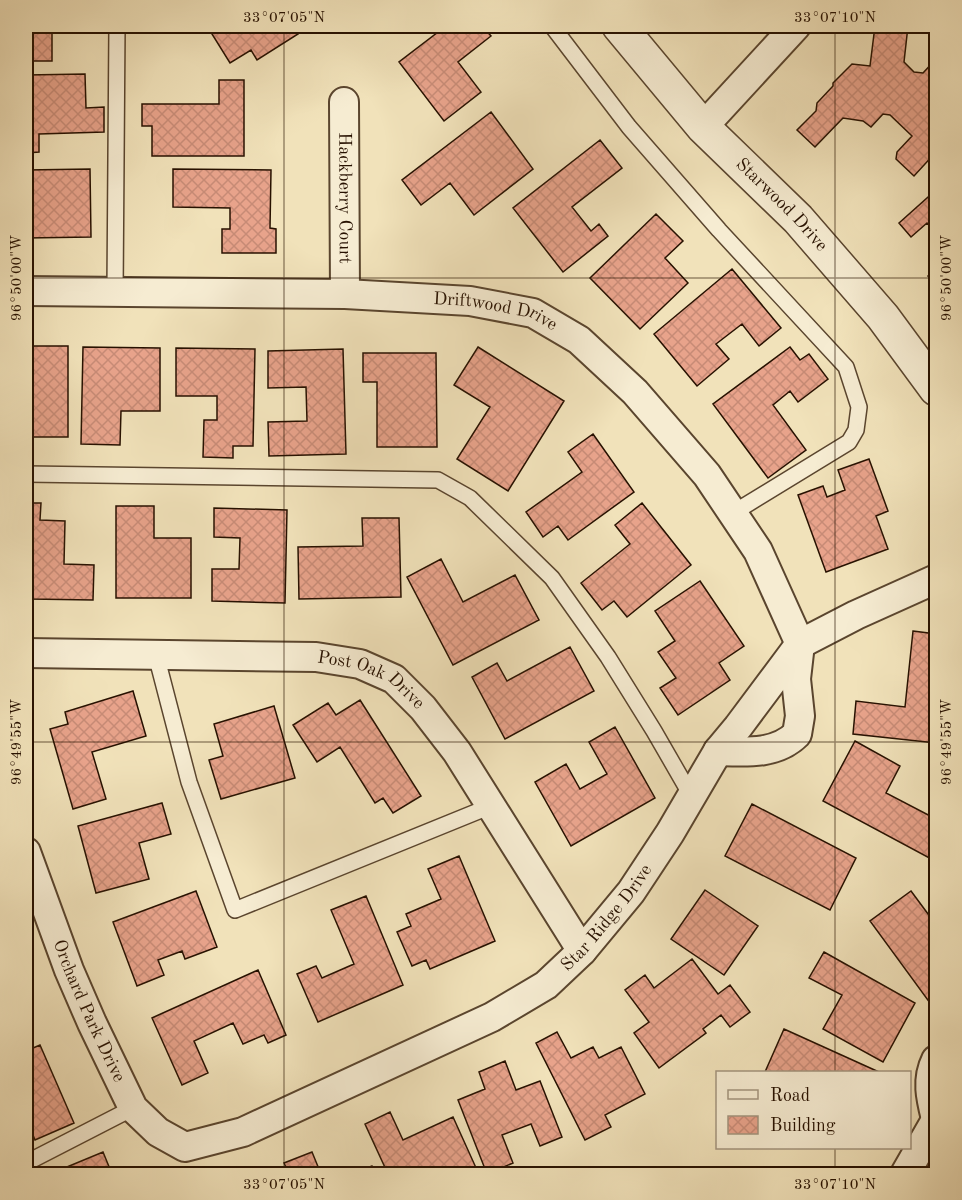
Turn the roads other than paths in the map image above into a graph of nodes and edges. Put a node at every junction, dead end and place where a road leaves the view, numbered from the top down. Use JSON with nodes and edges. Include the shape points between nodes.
{"nodes":[{"id":1,"x":117,"y":26,"type":"edge"},
{"id":2,"x":552,"y":26,"type":"edge"},
{"id":3,"x":619,"y":26,"type":"edge"},
{"id":4,"x":796,"y":26,"type":"edge"},
{"id":5,"x":344,"y":102,"type":"dead end"},
{"id":6,"x":703,"y":127,"type":"junction"},
{"id":7,"x":26,"y":291,"type":"edge"},
{"id":8,"x":116,"y":292,"type":"junction"},
{"id":9,"x":345,"y":294,"type":"junction"},
{"id":10,"x":936,"y":389,"type":"edge"},
{"id":11,"x":26,"y":474,"type":"edge"},
{"id":12,"x":733,"y":513,"type":"junction"},
{"id":13,"x":936,"y":579,"type":"edge"},
{"id":14,"x":800,"y":644,"type":"junction"},
{"id":15,"x":26,"y":653,"type":"edge"},
{"id":16,"x":156,"y":655,"type":"junction"},
{"id":17,"x":718,"y":751,"type":"junction"},
{"id":18,"x":692,"y":797,"type":"junction"},
{"id":19,"x":491,"y":806,"type":"junction"},
{"id":20,"x":26,"y":852,"type":"edge"},
{"id":21,"x":582,"y":951,"type":"junction"},
{"id":22,"x":936,"y":1060,"type":"edge"},
{"id":23,"x":133,"y":1108,"type":"junction"},
{"id":24,"x":936,"y":1119,"type":"edge"},
{"id":25,"x":185,"y":1147,"type":"joint"},
{"id":26,"x":26,"y":1163,"type":"edge"},
{"id":27,"x":905,"y":1174,"type":"edge"}],
"edges":[{"from":1,"to":8,"type":"lane"},
{"from":2,"to":12,"type":"lane","via":[[630,127],[846,367],[859,407],[856,430],[849,442]]},
{"from":3,"to":6,"type":"street","name":"Starwood Drive"},
{"from":4,"to":6,"type":"street"},
{"from":5,"to":9,"type":"street","name":"Hackberry Court"},
{"from":6,"to":10,"type":"street","name":"Starwood Drive","via":[[798,219],[883,317]]},
{"from":7,"to":8,"type":"street","name":"Driftwood Drive"},
{"from":8,"to":9,"type":"street","name":"Driftwood Drive"},
{"from":9,"to":12,"type":"street","name":"Driftwood Drive","via":[[470,301],[533,313],[579,340],[635,392],[707,475]]},
{"from":11,"to":18,"type":"lane","via":[[438,480],[470,498],[552,578],[608,657]]},
{"from":12,"to":14,"type":"street","name":"Driftwood Drive","via":[[758,551]]},
{"from":13,"to":14,"type":"street","name":"Star Ridge Drive"},
{"from":14,"to":17,"type":"street","name":"Star Ridge Drive"},
{"from":14,"to":17,"type":"street","via":[[797,734],[774,748]]},
{"from":15,"to":16,"type":"street","name":"Post Oak Drive"},
{"from":16,"to":19,"type":"street","name":"Post Oak Drive","via":[[316,657],[360,664],[394,679],[458,752]]},
{"from":16,"to":19,"type":"lane","via":[[189,782],[235,910]]},
{"from":17,"to":18,"type":"street","name":"Star Ridge Drive"},
{"from":18,"to":21,"type":"street","name":"Star Ridge Drive","via":[[631,892]]},
{"from":19,"to":21,"type":"street","name":"Post Oak Drive"},
{"from":20,"to":23,"type":"street","name":"Orchard Park Drive","via":[[69,970]]},
{"from":21,"to":25,"type":"street","name":"Star Ridge Drive","via":[[546,985],[492,1017],[243,1132]]},
{"from":22,"to":24,"type":"street","via":[[929,1091]]},
{"from":23,"to":25,"type":"street","name":"Orchard Park Drive","via":[[158,1132]]},
{"from":23,"to":26,"type":"lane"},
{"from":24,"to":27,"type":"street"}]}
